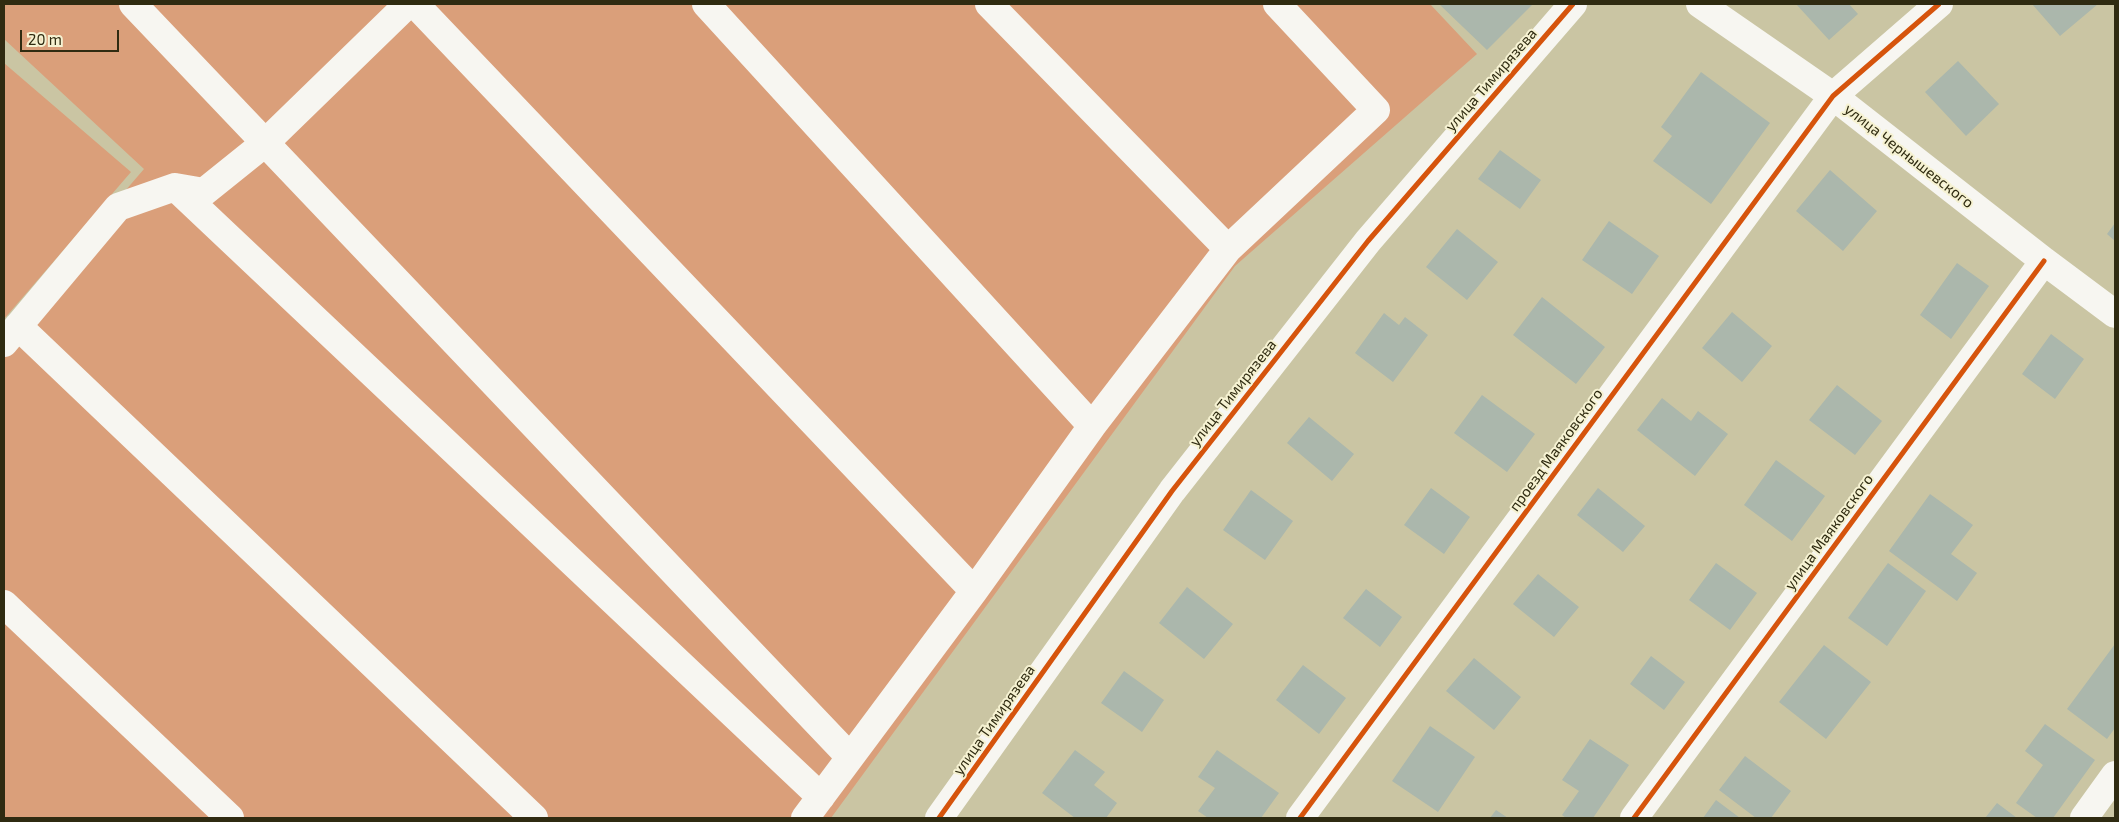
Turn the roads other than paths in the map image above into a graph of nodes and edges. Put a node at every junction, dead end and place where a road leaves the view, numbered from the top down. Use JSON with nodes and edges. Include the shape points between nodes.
{"nodes":[{"id":1,"x":133,"y":4,"type":"edge"},
{"id":2,"x":408,"y":4,"type":"edge"},
{"id":3,"x":415,"y":4,"type":"edge"},
{"id":4,"x":706,"y":4,"type":"edge"},
{"id":5,"x":989,"y":4,"type":"edge"},
{"id":6,"x":1277,"y":4,"type":"edge"},
{"id":7,"x":1573,"y":4,"type":"edge"},
{"id":8,"x":1700,"y":4,"type":"edge"},
{"id":9,"x":1939,"y":4,"type":"edge"},
{"id":10,"x":1833,"y":96,"type":"junction"},
{"id":11,"x":265,"y":143,"type":"junction"},
{"id":12,"x":174,"y":186,"type":"junction"},
{"id":13,"x":1228,"y":249,"type":"junction"},
{"id":14,"x":2044,"y":261,"type":"junction"},
{"id":15,"x":2115,"y":314,"type":"edge"},
{"id":16,"x":11,"y":334,"type":"edge"},
{"id":17,"x":1092,"y":426,"type":"junction"},
{"id":18,"x":974,"y":591,"type":"junction"},
{"id":19,"x":4,"y":604,"type":"edge"},
{"id":20,"x":850,"y":757,"type":"junction"},
{"id":21,"x":2115,"y":775,"type":"edge"},
{"id":22,"x":821,"y":797,"type":"junction"},
{"id":23,"x":230,"y":818,"type":"edge"},
{"id":24,"x":534,"y":818,"type":"edge"},
{"id":25,"x":805,"y":818,"type":"edge"},
{"id":26,"x":939,"y":818,"type":"edge"},
{"id":27,"x":1300,"y":818,"type":"edge"},
{"id":28,"x":1634,"y":818,"type":"edge"},
{"id":29,"x":2084,"y":818,"type":"edge"}],
"edges":[{"from":1,"to":11,"type":"street"},
{"from":2,"to":11,"type":"street"},
{"from":3,"to":18,"type":"street"},
{"from":4,"to":17,"type":"street"},
{"from":5,"to":13,"type":"street"},
{"from":6,"to":13,"type":"street","via":[[1376,110]]},
{"from":7,"to":26,"type":"street","name":"улица Тимирязева","via":[[1368,241],[1185,475]]},
{"from":8,"to":10,"type":"street","name":"улица Чернышевского"},
{"from":9,"to":10,"type":"street"},
{"from":10,"to":14,"type":"street","name":"улица Чернышевского"},
{"from":10,"to":27,"type":"street","name":"проезд Маяковского"},
{"from":11,"to":12,"type":"street","via":[[204,192]]},
{"from":11,"to":20,"type":"street"},
{"from":12,"to":16,"type":"street","via":[[118,207]]},
{"from":12,"to":22,"type":"street"},
{"from":13,"to":17,"type":"street"},
{"from":14,"to":15,"type":"street","name":"улица Чернышевского"},
{"from":14,"to":28,"type":"street","name":"улица Маяковского"},
{"from":16,"to":24,"type":"street"},
{"from":17,"to":18,"type":"street"},
{"from":18,"to":20,"type":"street"},
{"from":19,"to":23,"type":"street"},
{"from":20,"to":22,"type":"street"},
{"from":21,"to":29,"type":"street"},
{"from":22,"to":25,"type":"street"}]}
